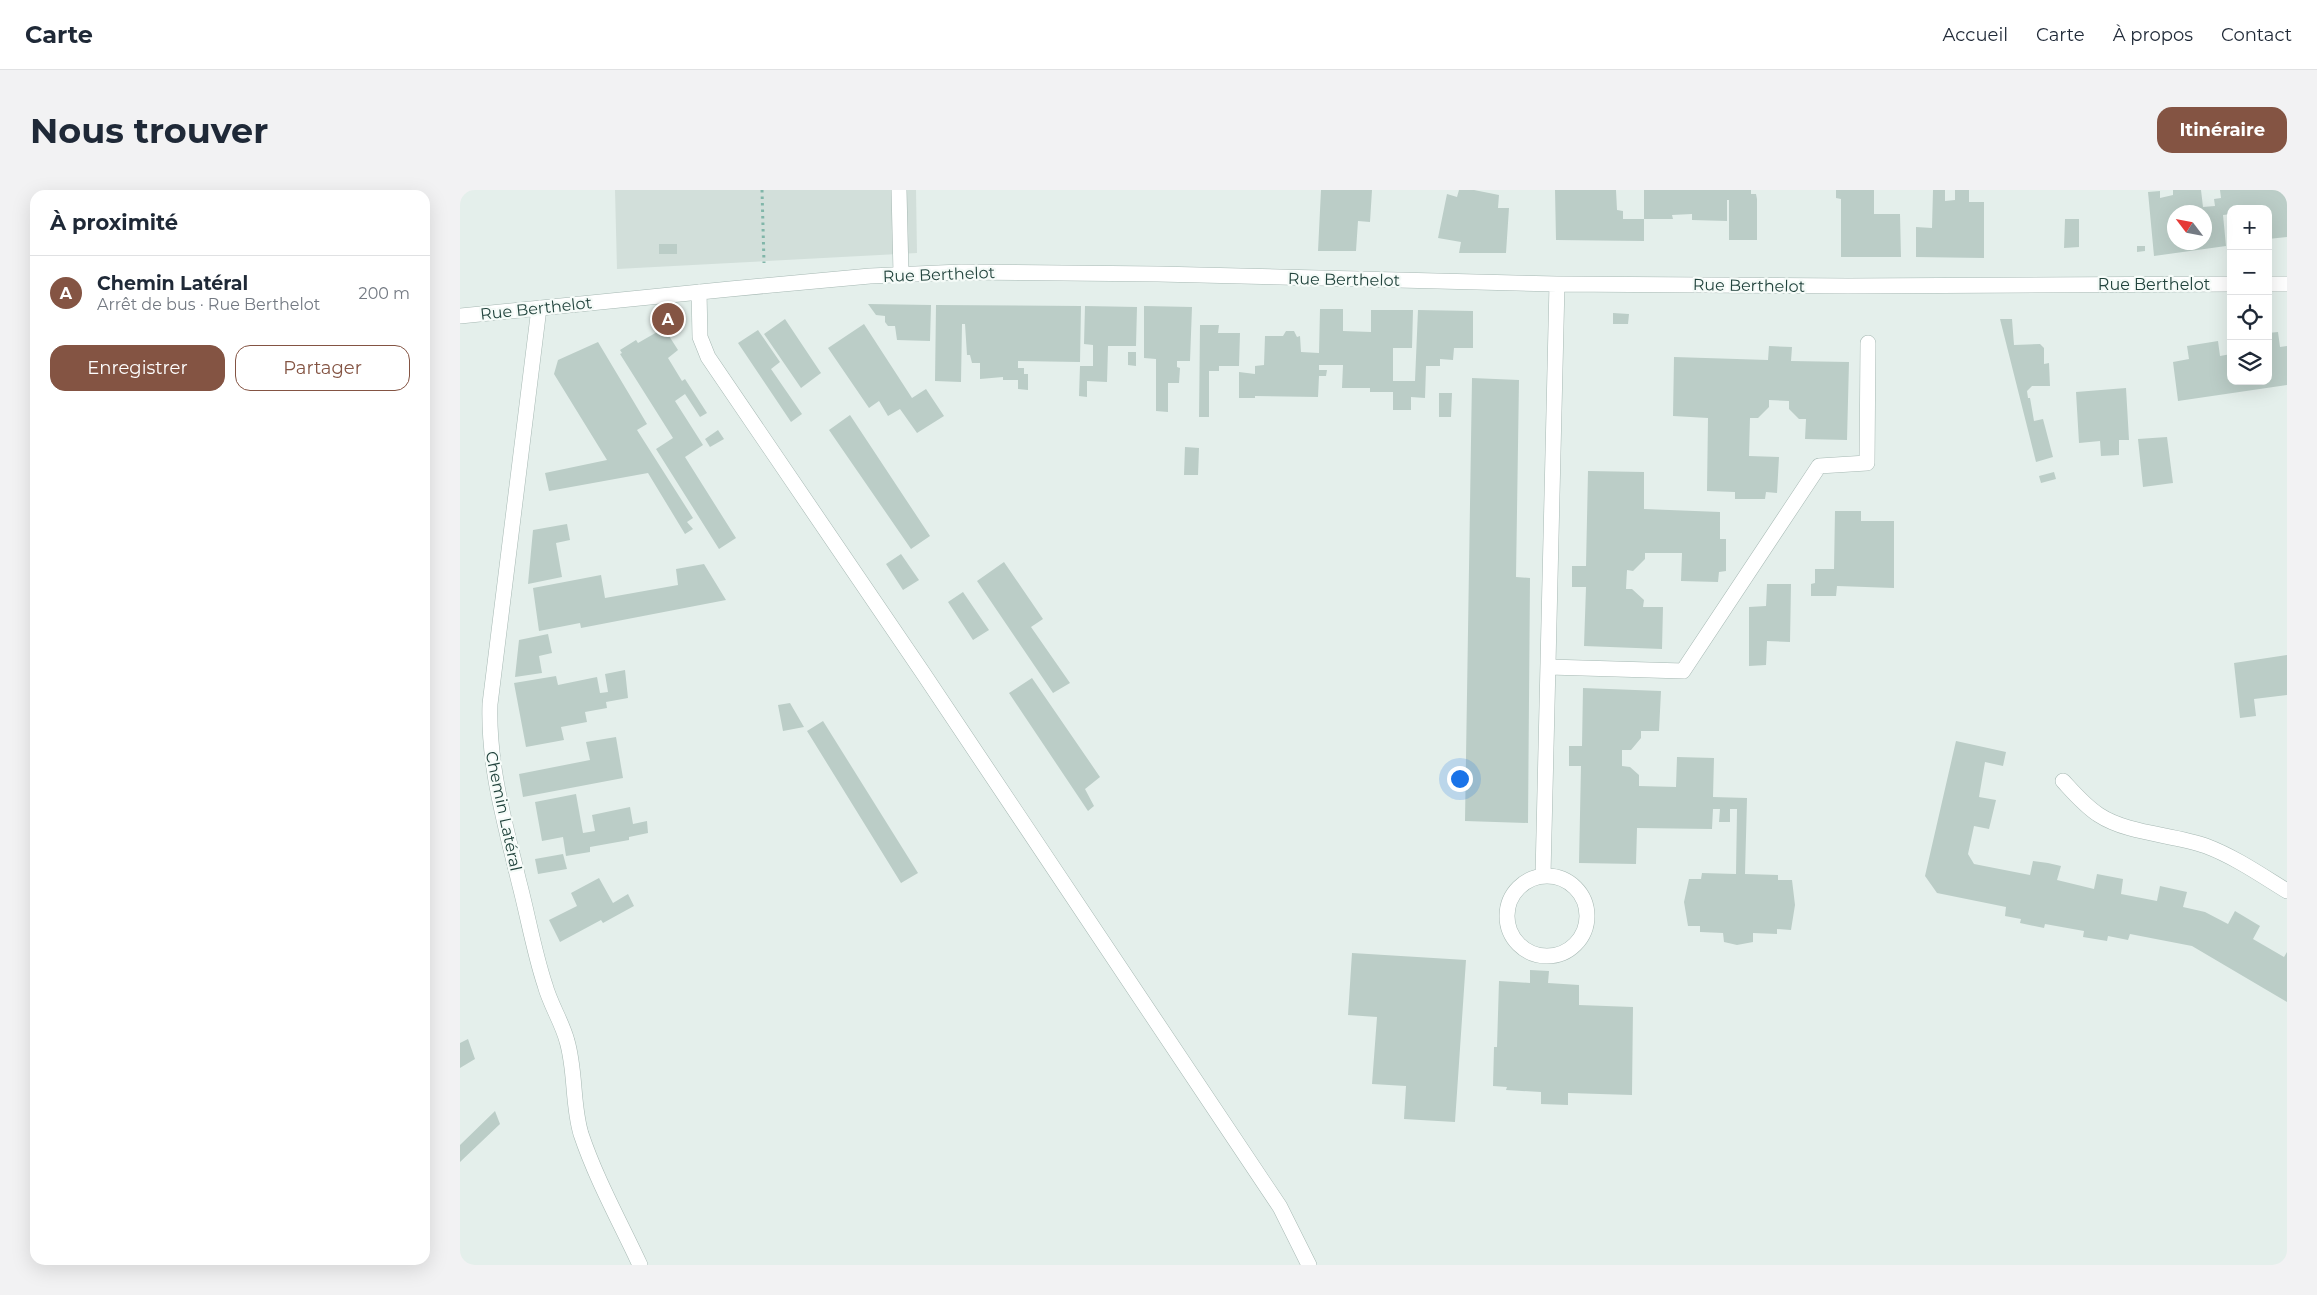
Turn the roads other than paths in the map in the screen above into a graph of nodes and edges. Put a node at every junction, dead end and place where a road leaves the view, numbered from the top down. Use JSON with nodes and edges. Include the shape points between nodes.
{"nodes":[{"id":1,"x":899,"y":190,"type":"edge"},
{"id":2,"x":901,"y":274,"type":"junction"},
{"id":3,"x":1557,"y":284,"type":"junction"},
{"id":4,"x":2227,"y":284,"type":"edge"},
{"id":5,"x":2272,"y":284,"type":"edge"},
{"id":6,"x":2287,"y":284,"type":"edge"},
{"id":7,"x":699,"y":292,"type":"junction"},
{"id":8,"x":539,"y":308,"type":"junction"},
{"id":9,"x":460,"y":316,"type":"edge"},
{"id":10,"x":1868,"y":343,"type":"dead end"},
{"id":11,"x":1549,"y":667,"type":"junction"},
{"id":12,"x":2063,"y":781,"type":"dead end"},
{"id":13,"x":1543,"y":875,"type":"junction"},
{"id":14,"x":2287,"y":891,"type":"edge"},
{"id":15,"x":640,"y":1265,"type":"edge"},
{"id":16,"x":1309,"y":1265,"type":"edge"}],
"edges":[{"from":1,"to":2,"type":"street"},
{"from":2,"to":3,"type":"street","name":"Rue Berthelot","via":[[1158,274]]},
{"from":2,"to":7,"type":"street","name":"Rue Berthelot"},
{"from":3,"to":4,"type":"street","name":"Rue Berthelot"},
{"from":3,"to":11,"type":"street"},
{"from":5,"to":6,"type":"street"},
{"from":7,"to":8,"type":"street","name":"Rue Berthelot"},
{"from":7,"to":16,"type":"street","via":[[700,337],[708,356],[1274,1199]]},
{"from":8,"to":9,"type":"street","name":"Rue Berthelot"},
{"from":8,"to":15,"type":"street","name":"Chemin Latéral","via":[[490,704],[490,746],[496,787],[544,985],[567,1038],[581,1133]]},
{"from":10,"to":11,"type":"street","via":[[1867,463],[1819,466],[1683,670]]},
{"from":11,"to":13,"type":"street"},
{"from":12,"to":14,"type":"street","via":[[2087,807],[2101,816],[2116,823],[2207,847]]},
{"from":13,"to":13,"type":"street","via":[[1519,886],[1506,910],[1507,923],[1512,935],[1526,950],[1544,956],[1557,955],[1579,940],[1585,928],[1585,902],[1568,881]]}]}
